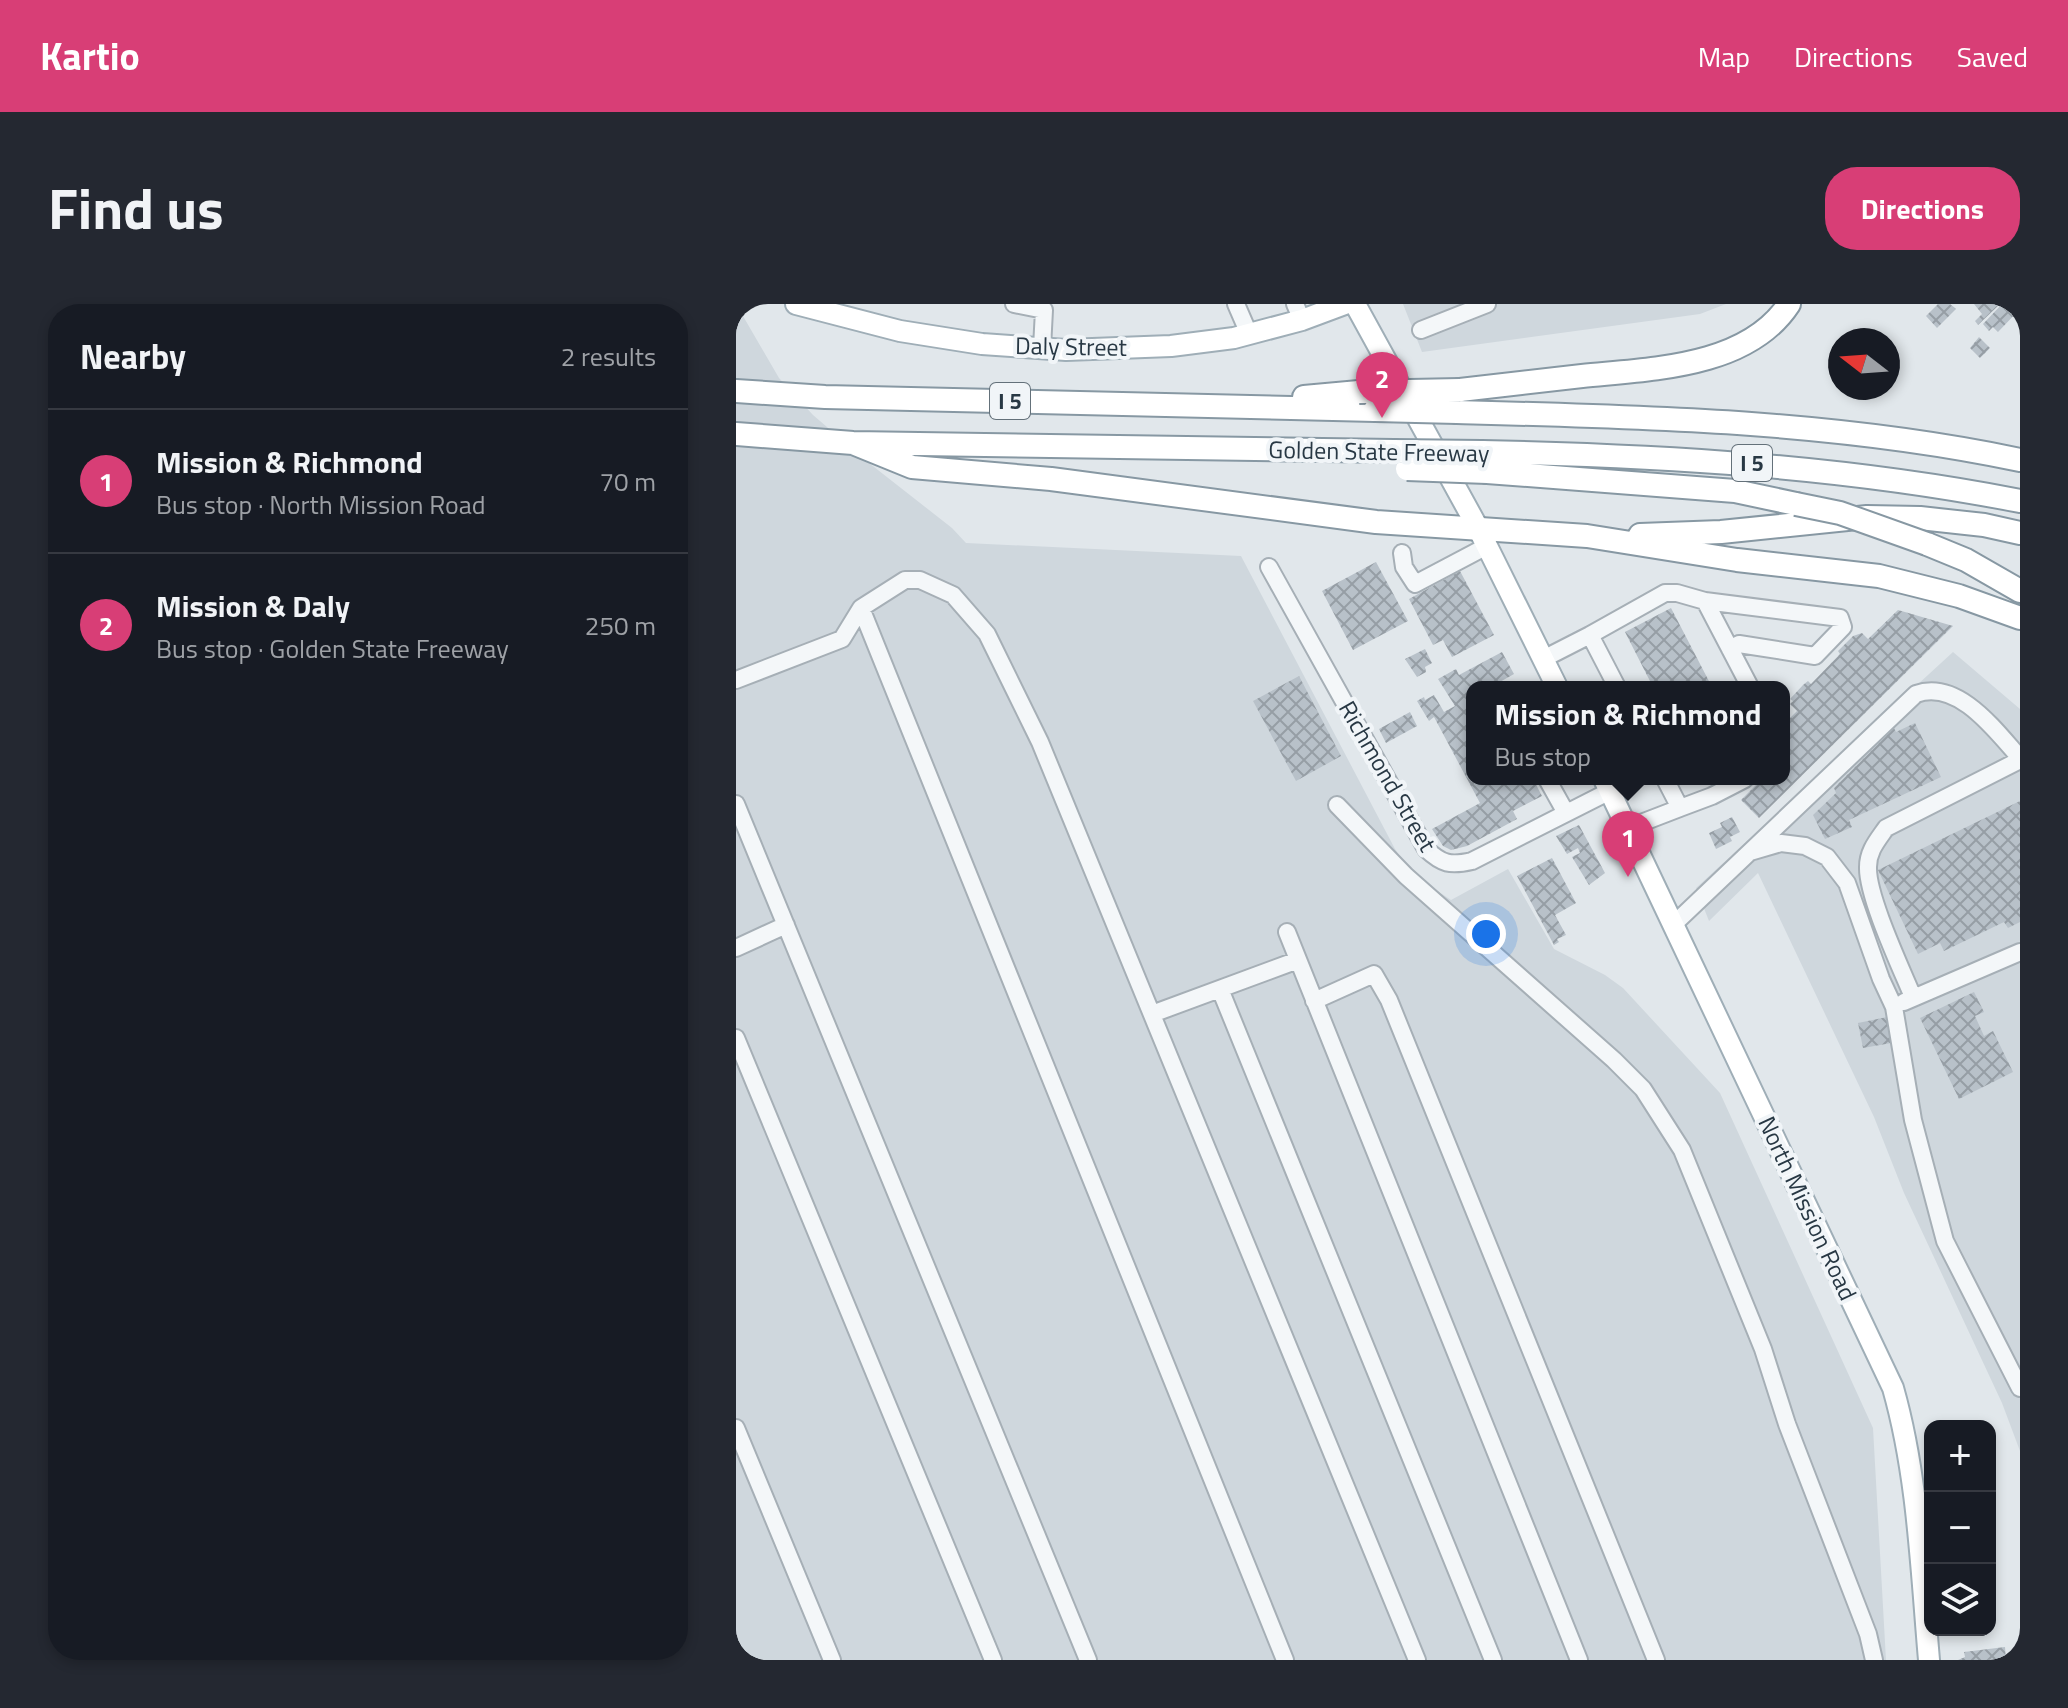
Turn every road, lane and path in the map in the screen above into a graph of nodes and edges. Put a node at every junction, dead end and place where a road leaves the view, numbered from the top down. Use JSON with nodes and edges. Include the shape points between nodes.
{"nodes":[{"id":1,"x":796,"y":304,"type":"edge"},
{"id":2,"x":1014,"y":304,"type":"edge"},
{"id":3,"x":1236,"y":304,"type":"edge"},
{"id":4,"x":1345,"y":304,"type":"edge"},
{"id":5,"x":1355,"y":304,"type":"edge"},
{"id":6,"x":1487,"y":304,"type":"edge"},
{"id":7,"x":1789,"y":304,"type":"edge"},
{"id":8,"x":1048,"y":307,"type":"edge"},
{"id":9,"x":1298,"y":312,"type":"edge"},
{"id":10,"x":1421,"y":330,"type":"dead end"},
{"id":11,"x":1249,"y":334,"type":"junction"},
{"id":12,"x":1042,"y":348,"type":"junction"},
{"id":13,"x":736,"y":391,"type":"edge"},
{"id":14,"x":1458,"y":401,"type":"junction"},
{"id":15,"x":1194,"y":406,"type":"junction"},
{"id":16,"x":736,"y":434,"type":"edge"},
{"id":17,"x":853,"y":443,"type":"junction"},
{"id":18,"x":1971,"y":449,"type":"junction"},
{"id":19,"x":2020,"y":453,"type":"edge"},
{"id":20,"x":2020,"y":460,"type":"edge"},
{"id":21,"x":1484,"y":462,"type":"junction"},
{"id":22,"x":2020,"y":501,"type":"edge"},
{"id":23,"x":2020,"y":533,"type":"edge"},
{"id":24,"x":1587,"y":536,"type":"junction"},
{"id":25,"x":1482,"y":537,"type":"junction"},
{"id":26,"x":1402,"y":553,"type":"dead end"},
{"id":27,"x":1269,"y":567,"type":"dead end"},
{"id":28,"x":2020,"y":591,"type":"edge"},
{"id":29,"x":1705,"y":601,"type":"junction"},
{"id":30,"x":861,"y":608,"type":"junction"},
{"id":31,"x":2020,"y":618,"type":"edge"},
{"id":32,"x":1590,"y":635,"type":"junction"},
{"id":33,"x":1730,"y":649,"type":"junction"},
{"id":34,"x":1543,"y":659,"type":"junction"},
{"id":35,"x":736,"y":680,"type":"edge"},
{"id":36,"x":1554,"y":681,"type":"edge"},
{"id":37,"x":1614,"y":681,"type":"edge"},
{"id":38,"x":1747,"y":681,"type":"edge"},
{"id":39,"x":2020,"y":759,"type":"edge"},
{"id":40,"x":1550,"y":785,"type":"edge"},
{"id":41,"x":1607,"y":785,"type":"edge"},
{"id":42,"x":1668,"y":785,"type":"edge"},
{"id":43,"x":1732,"y":785,"type":"edge"},
{"id":44,"x":736,"y":804,"type":"edge"},
{"id":45,"x":1337,"y":805,"type":"dead end"},
{"id":46,"x":1680,"y":808,"type":"junction"},
{"id":47,"x":1566,"y":813,"type":"junction"},
{"id":48,"x":1628,"y":828,"type":"junction"},
{"id":49,"x":1750,"y":852,"type":"junction"},
{"id":50,"x":1674,"y":924,"type":"junction"},
{"id":51,"x":786,"y":925,"type":"junction"},
{"id":52,"x":1287,"y":932,"type":"dead end"},
{"id":53,"x":736,"y":948,"type":"edge"},
{"id":54,"x":2020,"y":952,"type":"edge"},
{"id":55,"x":1298,"y":960,"type":"junction"},
{"id":56,"x":1220,"y":989,"type":"junction"},
{"id":57,"x":1913,"y":997,"type":"junction"},
{"id":58,"x":1314,"y":1001,"type":"junction"},
{"id":59,"x":1894,"y":1007,"type":"junction"},
{"id":60,"x":1152,"y":1014,"type":"junction"},
{"id":61,"x":736,"y":1038,"type":"edge"},
{"id":62,"x":2020,"y":1388,"type":"edge"},
{"id":63,"x":736,"y":1428,"type":"edge"},
{"id":64,"x":832,"y":1660,"type":"edge"},
{"id":65,"x":993,"y":1660,"type":"edge"},
{"id":66,"x":1088,"y":1660,"type":"edge"},
{"id":67,"x":1285,"y":1660,"type":"edge"},
{"id":68,"x":1417,"y":1660,"type":"edge"},
{"id":69,"x":1493,"y":1660,"type":"edge"},
{"id":70,"x":1579,"y":1660,"type":"edge"},
{"id":71,"x":1656,"y":1660,"type":"edge"},
{"id":72,"x":1874,"y":1660,"type":"edge"},
{"id":73,"x":1929,"y":1660,"type":"edge"}],
"edges":[{"from":1,"to":12,"type":"main road","name":"Daly Street","via":[[900,331]]},
{"from":2,"to":8,"type":"street"},
{"from":3,"to":11,"type":"street"},
{"from":4,"to":9,"type":"main road","name":"Daly Street"},
{"from":5,"to":25,"type":"main road"},
{"from":6,"to":10,"type":"street"},
{"from":7,"to":14,"type":"highway","via":[[1759,333],[1707,359]]},
{"from":8,"to":12,"type":"street"},
{"from":9,"to":11,"type":"main road","name":"Daly Street"},
{"from":11,"to":12,"type":"main road","name":"Daly Street","via":[[1171,346]]},
{"from":13,"to":15,"type":"highway","name":"Golden State Freeway","number":"I 5"},
{"from":14,"to":15,"type":"highway","name":"Golden State Freeway","number":"I 5","bridge":true,"via":[[1375,410]]},
{"from":14,"to":15,"type":"highway","bridge":true,"via":[[1359,392]]},
{"from":14,"to":18,"type":"highway","name":"Golden State Freeway","number":"I 5","via":[[1743,423]]},
{"from":16,"to":17,"type":"highway","name":"Golden State Freeway","number":"I 5"},
{"from":17,"to":21,"type":"highway","name":"Golden State Freeway","number":"I 5","bridge":true,"via":[[1338,451],[1400,460]]},
{"from":17,"to":25,"type":"highway","via":[[912,467],[1051,479]]},
{"from":18,"to":19,"type":"highway"},
{"from":18,"to":20,"type":"highway","name":"Golden State Freeway","number":"I 5"},
{"from":21,"to":22,"type":"highway","name":"Golden State Freeway","number":"I 5","via":[[1641,456],[1737,462],[1908,481]]},
{"from":21,"to":28,"type":"highway","bridge":true,"via":[[1735,491],[1840,513],[1966,560]]},
{"from":23,"to":24,"type":"highway","via":[[1920,518],[1867,517],[1721,532]]},
{"from":24,"to":25,"type":"highway"},
{"from":24,"to":31,"type":"highway","via":[[1879,576]]},
{"from":25,"to":26,"type":"street","via":[[1415,584]]},
{"from":25,"to":34,"type":"main road"},
{"from":27,"to":47,"type":"street","name":"Richmond Street","via":[[1426,849],[1440,862],[1453,866],[1472,861]]},
{"from":29,"to":32,"type":"street","via":[[1665,593]]},
{"from":29,"to":33,"type":"street"},
{"from":29,"to":33,"type":"street","via":[[1840,618],[1843,627],[1815,656],[1739,644]]},
{"from":30,"to":35,"type":"street","via":[[842,639]]},
{"from":30,"to":60,"type":"street","via":[[905,580],[920,580],[953,595],[987,634],[1040,742]]},
{"from":30,"to":67,"type":"street"},
{"from":32,"to":34,"type":"street"},
{"from":32,"to":37,"type":"street"},
{"from":33,"to":38,"type":"street"},
{"from":34,"to":36,"type":"main road"},
{"from":39,"to":49,"type":"street","via":[[1960,699],[1941,691],[1921,692]]},
{"from":39,"to":57,"type":"street","via":[[1886,828],[1871,848],[1869,880]]},
{"from":40,"to":47,"type":"street"},
{"from":41,"to":47,"type":"street","name":"Richmond Street"},
{"from":41,"to":48,"type":"main road","name":"North Mission Road"},
{"from":42,"to":46,"type":"street"},
{"from":43,"to":46,"type":"street"},
{"from":44,"to":51,"type":"street"},
{"from":45,"to":72,"type":"street","via":[[1406,876],[1614,1060],[1664,1118],[1763,1349]]},
{"from":46,"to":48,"type":"street"},
{"from":48,"to":50,"type":"main road","name":"North Mission Road"},
{"from":49,"to":50,"type":"street"},
{"from":49,"to":59,"type":"street","via":[[1773,844],[1797,844],[1833,863],[1847,883]]},
{"from":50,"to":73,"type":"main road","name":"North Mission Road","via":[[1893,1388],[1912,1475]]},
{"from":51,"to":53,"type":"street"},
{"from":51,"to":66,"type":"street"},
{"from":52,"to":55,"type":"street"},
{"from":54,"to":57,"type":"street"},
{"from":55,"to":56,"type":"street"},
{"from":55,"to":58,"type":"street"},
{"from":56,"to":60,"type":"street"},
{"from":56,"to":69,"type":"street"},
{"from":57,"to":59,"type":"street"},
{"from":58,"to":70,"type":"street"},
{"from":58,"to":71,"type":"street","via":[[1374,974],[1389,1000]]},
{"from":59,"to":62,"type":"street","via":[[1913,1120],[1945,1241]]},
{"from":60,"to":68,"type":"street"},
{"from":61,"to":65,"type":"street"},
{"from":63,"to":64,"type":"street"}]}
